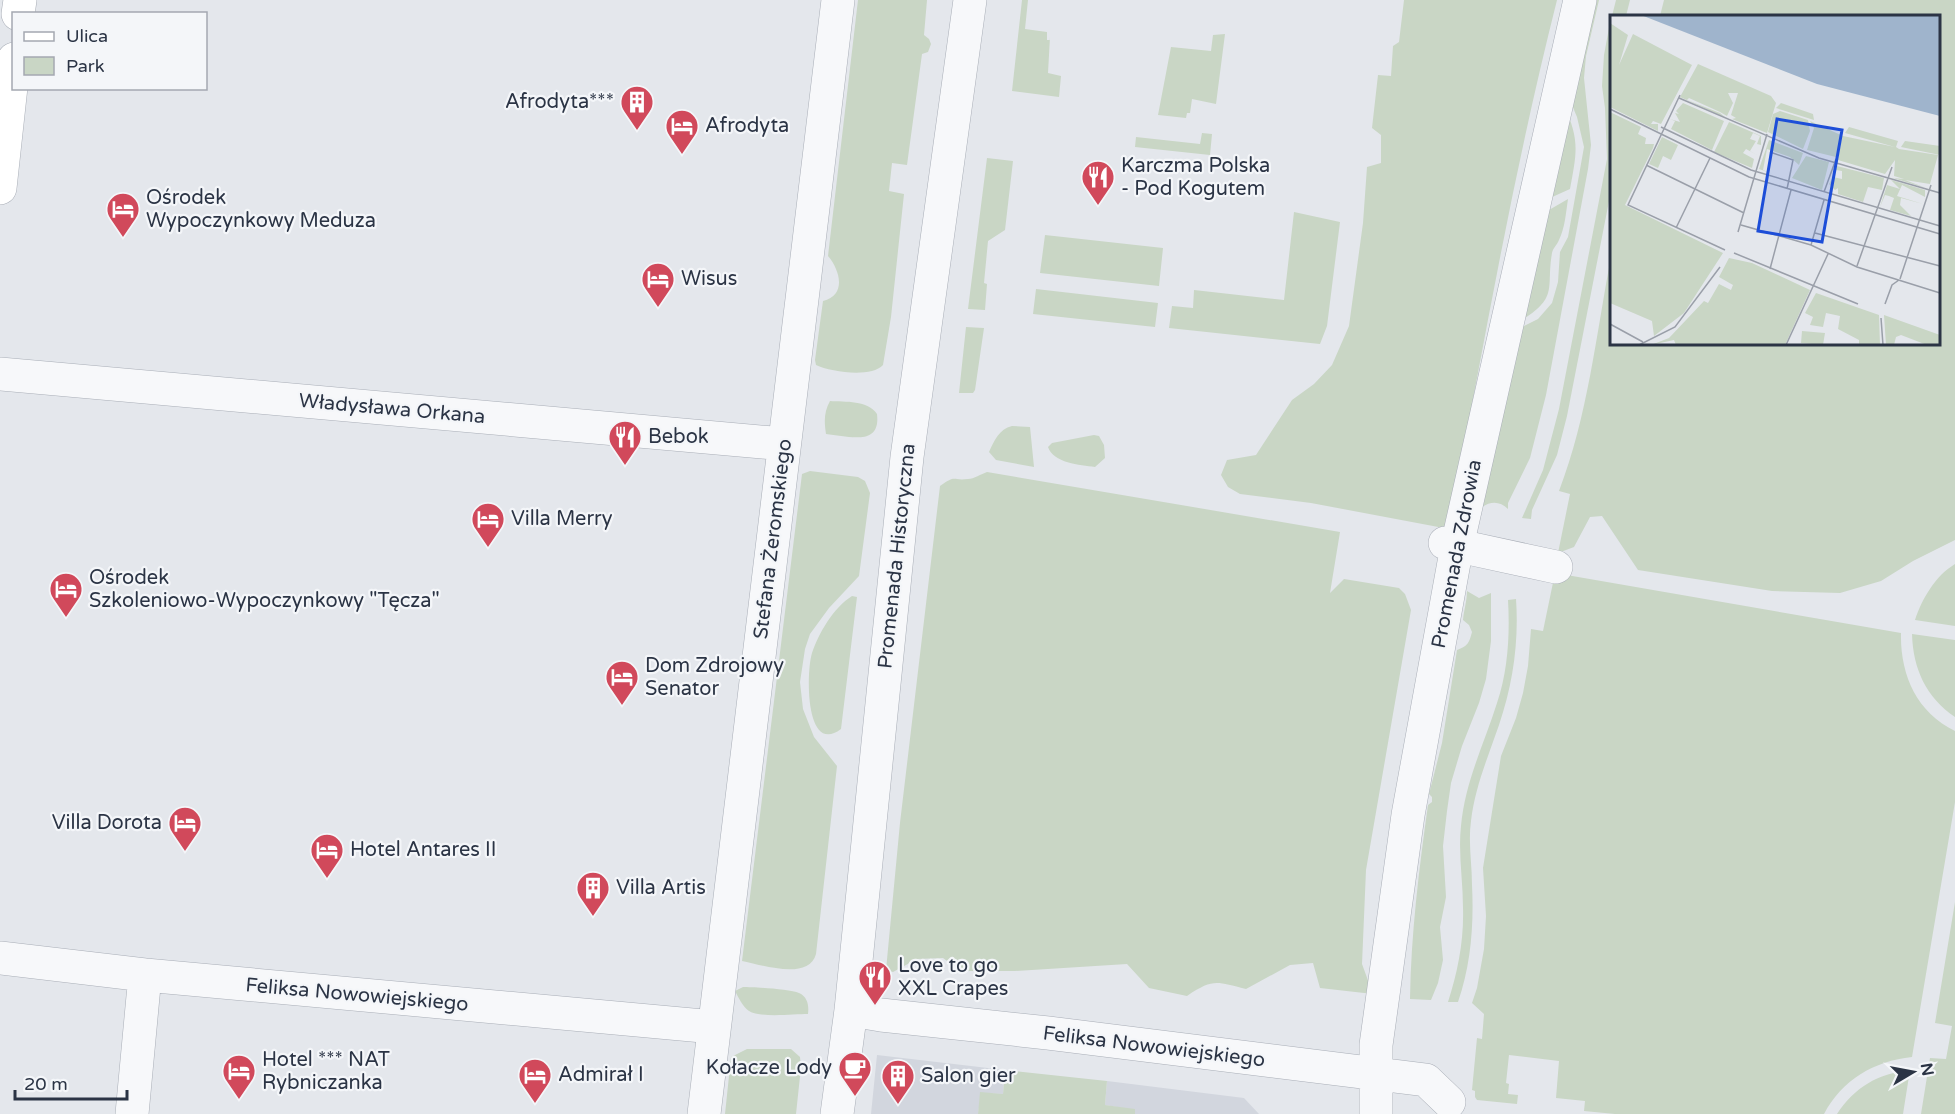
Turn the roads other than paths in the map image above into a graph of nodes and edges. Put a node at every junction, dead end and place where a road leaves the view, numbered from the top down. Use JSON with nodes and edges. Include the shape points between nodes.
{"nodes":[{"id":1,"x":838,"y":0,"type":"edge"},
{"id":2,"x":970,"y":0,"type":"edge"},
{"id":3,"x":1580,"y":0,"type":"edge"},
{"id":4,"x":12,"y":77,"type":"edge"},
{"id":5,"x":0,"y":188,"type":"edge"},
{"id":6,"x":0,"y":374,"type":"edge"},
{"id":7,"x":784,"y":444,"type":"junction"},
{"id":8,"x":1451,"y":545,"type":"junction"},
{"id":9,"x":1556,"y":567,"type":"dead end"},
{"id":10,"x":0,"y":958,"type":"edge"},
{"id":11,"x":145,"y":975,"type":"junction"},
{"id":12,"x":851,"y":1010,"type":"junction"},
{"id":13,"x":714,"y":1027,"type":"junction"},
{"id":14,"x":1376,"y":1072,"type":"junction"},
{"id":15,"x":1449,"y":1102,"type":"dead end"},
{"id":16,"x":132,"y":1114,"type":"edge"},
{"id":17,"x":704,"y":1114,"type":"edge"},
{"id":18,"x":837,"y":1114,"type":"edge"},
{"id":19,"x":1376,"y":1114,"type":"edge"}],
"edges":[{"from":1,"to":7,"type":"street","name":"Stefana Żeromskiego"},
{"from":2,"to":12,"type":"street","name":"Promenada Historyczna","via":[[907,456]]},
{"from":3,"to":8,"type":"street","name":"Promenada Zdrowia"},
{"from":4,"to":5,"type":"street"},
{"from":6,"to":7,"type":"street","name":"Władysława Orkana"},
{"from":7,"to":13,"type":"street","name":"Stefana Żeromskiego"},
{"from":8,"to":9,"type":"street"},
{"from":8,"to":14,"type":"street","name":"Promenada Zdrowia","via":[[1408,815],[1376,1045]]},
{"from":10,"to":11,"type":"street","name":"Feliksa Nowowiejskiego"},
{"from":11,"to":13,"type":"street","name":"Feliksa Nowowiejskiego"},
{"from":11,"to":16,"type":"street"},
{"from":12,"to":14,"type":"street","name":"Feliksa Nowowiejskiego"},
{"from":12,"to":18,"type":"street","name":"Promenada Historyczna"},
{"from":13,"to":17,"type":"street","name":"Stefana Żeromskiego"},
{"from":14,"to":15,"type":"street","name":"Feliksa Nowowiejskiego","via":[[1426,1080]]},
{"from":14,"to":19,"type":"street","name":"Promenada Zdrowia"}]}
